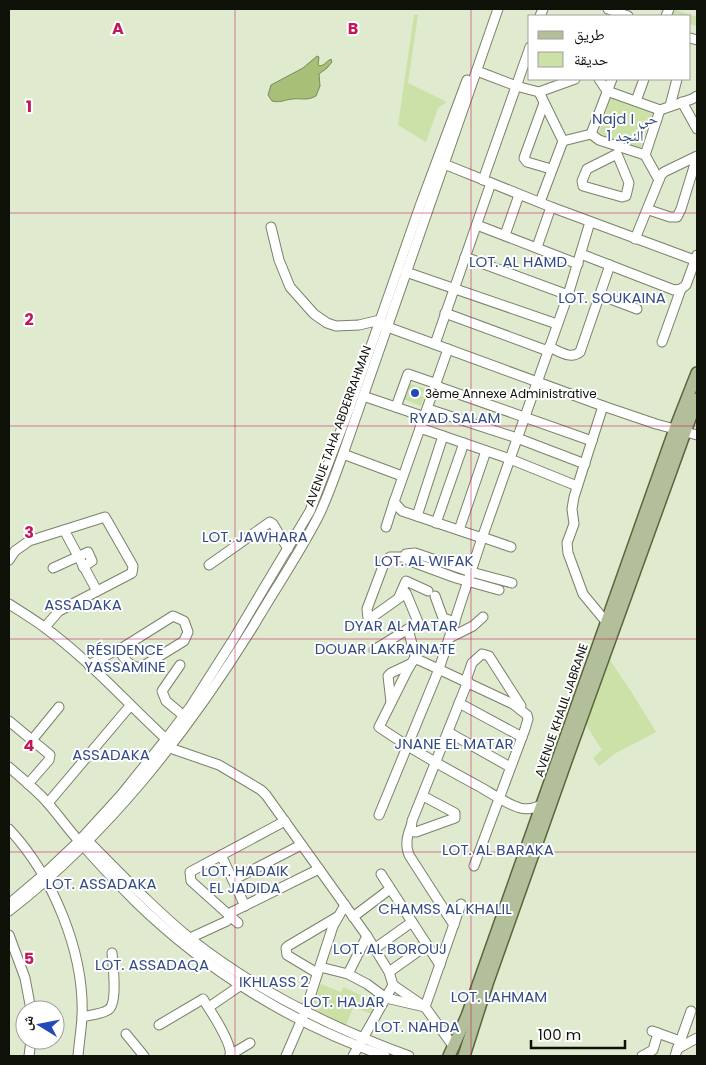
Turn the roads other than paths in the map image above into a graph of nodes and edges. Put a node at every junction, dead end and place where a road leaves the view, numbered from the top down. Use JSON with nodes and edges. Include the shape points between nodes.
{"nodes":[{"id":1,"x":492,"y":9,"type":"edge"},
{"id":2,"x":498,"y":9,"type":"edge"},
{"id":3,"x":607,"y":9,"type":"edge"},
{"id":4,"x":625,"y":15,"type":"edge"},
{"id":5,"x":528,"y":53,"type":"edge"},
{"id":6,"x":477,"y":71,"type":"junction"},
{"id":7,"x":568,"y":80,"type":"edge"},
{"id":8,"x":600,"y":80,"type":"edge"},
{"id":9,"x":612,"y":80,"type":"edge"},
{"id":10,"x":644,"y":80,"type":"edge"},
{"id":11,"x":677,"y":80,"type":"edge"},
{"id":12,"x":551,"y":83,"type":"edge"},
{"id":13,"x":516,"y":86,"type":"junction"},
{"id":14,"x":608,"y":91,"type":"junction"},
{"id":15,"x":539,"y":92,"type":"junction"},
{"id":16,"x":697,"y":96,"type":"edge"},
{"id":17,"x":636,"y":100,"type":"junction"},
{"id":18,"x":682,"y":102,"type":"junction"},
{"id":19,"x":544,"y":103,"type":"junction"},
{"id":20,"x":670,"y":106,"type":"junction"},
{"id":21,"x":660,"y":110,"type":"junction"},
{"id":22,"x":697,"y":129,"type":"edge"},
{"id":23,"x":591,"y":134,"type":"junction"},
{"id":24,"x":563,"y":141,"type":"junction"},
{"id":25,"x":618,"y":150,"type":"junction"},
{"id":26,"x":645,"y":155,"type":"junction"},
{"id":27,"x":697,"y":157,"type":"edge"},
{"id":28,"x":444,"y":164,"type":"junction"},
{"id":29,"x":552,"y":169,"type":"junction"},
{"id":30,"x":659,"y":180,"type":"junction"},
{"id":31,"x":487,"y":181,"type":"junction"},
{"id":32,"x":519,"y":195,"type":"junction"},
{"id":33,"x":540,"y":202,"type":"junction"},
{"id":34,"x":551,"y":207,"type":"junction"},
{"id":35,"x":649,"y":210,"type":"junction"},
{"id":36,"x":590,"y":222,"type":"junction"},
{"id":37,"x":477,"y":225,"type":"junction"},
{"id":38,"x":271,"y":227,"type":"dead end"},
{"id":39,"x":505,"y":235,"type":"junction"},
{"id":40,"x":635,"y":239,"type":"junction"},
{"id":41,"x":537,"y":247,"type":"junction"},
{"id":42,"x":581,"y":254,"type":"junction"},
{"id":43,"x":465,"y":257,"type":"junction"},
{"id":44,"x":697,"y":259,"type":"edge"},
{"id":45,"x":578,"y":264,"type":"junction"},
{"id":46,"x":610,"y":265,"type":"junction"},
{"id":47,"x":406,"y":272,"type":"junction"},
{"id":48,"x":454,"y":287,"type":"junction"},
{"id":49,"x":682,"y":289,"type":"junction"},
{"id":50,"x":568,"y":294,"type":"junction"},
{"id":51,"x":600,"y":296,"type":"junction"},
{"id":52,"x":637,"y":309,"type":"dead end"},
{"id":53,"x":445,"y":313,"type":"junction"},
{"id":54,"x":382,"y":324,"type":"junction"},
{"id":55,"x":557,"y":324,"type":"junction"},
{"id":56,"x":662,"y":342,"type":"dead end"},
{"id":57,"x":434,"y":344,"type":"junction"},
{"id":58,"x":548,"y":349,"type":"junction"},
{"id":59,"x":448,"y":350,"type":"junction"},
{"id":60,"x":697,"y":372,"type":"edge"},
{"id":61,"x":537,"y":381,"type":"junction"},
{"id":62,"x":436,"y":385,"type":"junction"},
{"id":63,"x":363,"y":396,"type":"junction"},
{"id":64,"x":697,"y":399,"type":"edge"},
{"id":65,"x":603,"y":406,"type":"junction"},
{"id":66,"x":396,"y":408,"type":"junction"},
{"id":67,"x":426,"y":413,"type":"junction"},
{"id":68,"x":524,"y":417,"type":"junction"},
{"id":69,"x":420,"y":428,"type":"junction"},
{"id":70,"x":680,"y":430,"type":"junction"},
{"id":71,"x":697,"y":435,"type":"edge"},
{"id":72,"x":443,"y":436,"type":"junction"},
{"id":73,"x":517,"y":438,"type":"junction"},
{"id":74,"x":592,"y":441,"type":"junction"},
{"id":75,"x":464,"y":443,"type":"junction"},
{"id":76,"x":486,"y":451,"type":"junction"},
{"id":77,"x":343,"y":454,"type":"junction"},
{"id":78,"x":510,"y":459,"type":"junction"},
{"id":79,"x":585,"y":464,"type":"junction"},
{"id":80,"x":402,"y":476,"type":"junction"},
{"id":81,"x":577,"y":486,"type":"junction"},
{"id":82,"x":394,"y":502,"type":"junction"},
{"id":83,"x":417,"y":516,"type":"junction"},
{"id":84,"x":436,"y":523,"type":"junction"},
{"id":85,"x":386,"y":527,"type":"dead end"},
{"id":86,"x":64,"y":530,"type":"junction"},
{"id":87,"x":458,"y":530,"type":"junction"},
{"id":88,"x":482,"y":538,"type":"junction"},
{"id":89,"x":511,"y":547,"type":"dead end"},
{"id":90,"x":288,"y":549,"type":"junction"},
{"id":91,"x":78,"y":556,"type":"junction"},
{"id":92,"x":9,"y":560,"type":"edge"},
{"id":93,"x":209,"y":565,"type":"dead end"},
{"id":94,"x":53,"y":568,"type":"dead end"},
{"id":95,"x":469,"y":577,"type":"junction"},
{"id":96,"x":512,"y":583,"type":"dead end"},
{"id":97,"x":499,"y":590,"type":"dead end"},
{"id":98,"x":97,"y":591,"type":"junction"},
{"id":99,"x":399,"y":597,"type":"junction"},
{"id":100,"x":9,"y":604,"type":"edge"},
{"id":101,"x":483,"y":617,"type":"dead end"},
{"id":102,"x":454,"y":622,"type":"junction"},
{"id":103,"x":45,"y":627,"type":"junction"},
{"id":104,"x":408,"y":629,"type":"junction"},
{"id":105,"x":608,"y":629,"type":"junction"},
{"id":106,"x":450,"y":638,"type":"junction"},
{"id":107,"x":118,"y":649,"type":"junction"},
{"id":108,"x":374,"y":650,"type":"dead end"},
{"id":109,"x":413,"y":661,"type":"junction"},
{"id":110,"x":180,"y":665,"type":"dead end"},
{"id":111,"x":89,"y":666,"type":"junction"},
{"id":112,"x":440,"y":668,"type":"junction"},
{"id":113,"x":467,"y":681,"type":"junction"},
{"id":114,"x":391,"y":702,"type":"junction"},
{"id":115,"x":459,"y":703,"type":"junction"},
{"id":116,"x":130,"y":706,"type":"junction"},
{"id":117,"x":59,"y":707,"type":"dead end"},
{"id":118,"x":524,"y":711,"type":"junction"},
{"id":119,"x":184,"y":716,"type":"junction"},
{"id":120,"x":9,"y":721,"type":"edge"},
{"id":121,"x":448,"y":732,"type":"junction"},
{"id":122,"x":522,"y":736,"type":"junction"},
{"id":123,"x":166,"y":739,"type":"junction"},
{"id":124,"x":32,"y":740,"type":"junction"},
{"id":125,"x":406,"y":746,"type":"junction"},
{"id":126,"x":170,"y":748,"type":"junction"},
{"id":127,"x":157,"y":757,"type":"junction"},
{"id":128,"x":436,"y":763,"type":"junction"},
{"id":129,"x":9,"y":767,"type":"edge"},
{"id":130,"x":510,"y":767,"type":"junction"},
{"id":131,"x":28,"y":784,"type":"junction"},
{"id":132,"x":424,"y":796,"type":"junction"},
{"id":133,"x":499,"y":797,"type":"junction"},
{"id":134,"x":48,"y":803,"type":"junction"},
{"id":135,"x":543,"y":804,"type":"junction"},
{"id":136,"x":520,"y":808,"type":"junction"},
{"id":137,"x":379,"y":815,"type":"dead end"},
{"id":138,"x":284,"y":821,"type":"junction"},
{"id":139,"x":411,"y":826,"type":"junction"},
{"id":140,"x":535,"y":826,"type":"junction"},
{"id":141,"x":9,"y":829,"type":"edge"},
{"id":142,"x":83,"y":841,"type":"junction"},
{"id":143,"x":301,"y":845,"type":"junction"},
{"id":144,"x":221,"y":855,"type":"junction"},
{"id":145,"x":474,"y":866,"type":"dead end"},
{"id":146,"x":319,"y":869,"type":"junction"},
{"id":147,"x":380,"y":874,"type":"dead end"},
{"id":148,"x":44,"y":879,"type":"junction"},
{"id":149,"x":233,"y":880,"type":"junction"},
{"id":150,"x":390,"y":889,"type":"junction"},
{"id":151,"x":9,"y":904,"type":"edge"},
{"id":152,"x":461,"y":904,"type":"dead end"},
{"id":153,"x":345,"y":905,"type":"junction"},
{"id":154,"x":245,"y":906,"type":"junction"},
{"id":155,"x":9,"y":912,"type":"edge"},
{"id":156,"x":229,"y":915,"type":"junction"},
{"id":157,"x":338,"y":916,"type":"junction"},
{"id":158,"x":353,"y":916,"type":"junction"},
{"id":159,"x":412,"y":922,"type":"junction"},
{"id":160,"x":238,"y":923,"type":"dead end"},
{"id":161,"x":454,"y":925,"type":"junction"},
{"id":162,"x":9,"y":935,"type":"edge"},
{"id":163,"x":366,"y":936,"type":"junction"},
{"id":164,"x":190,"y":938,"type":"junction"},
{"id":165,"x":427,"y":945,"type":"junction"},
{"id":166,"x":374,"y":949,"type":"junction"},
{"id":167,"x":112,"y":953,"type":"dead end"},
{"id":168,"x":440,"y":965,"type":"junction"},
{"id":169,"x":319,"y":970,"type":"junction"},
{"id":170,"x":388,"y":972,"type":"junction"},
{"id":171,"x":348,"y":974,"type":"junction"},
{"id":172,"x":245,"y":982,"type":"junction"},
{"id":173,"x":393,"y":985,"type":"junction"},
{"id":174,"x":386,"y":998,"type":"junction"},
{"id":175,"x":29,"y":1000,"type":"edge"},
{"id":176,"x":425,"y":1007,"type":"junction"},
{"id":177,"x":209,"y":1008,"type":"junction"},
{"id":178,"x":690,"y":1011,"type":"dead end"},
{"id":179,"x":305,"y":1012,"type":"junction"},
{"id":180,"x":82,"y":1017,"type":"junction"},
{"id":181,"x":302,"y":1022,"type":"junction"},
{"id":182,"x":159,"y":1025,"type":"dead end"},
{"id":183,"x":126,"y":1034,"type":"dead end"},
{"id":184,"x":363,"y":1038,"type":"junction"},
{"id":185,"x":697,"y":1038,"type":"edge"},
{"id":186,"x":250,"y":1043,"type":"dead end"},
{"id":187,"x":357,"y":1047,"type":"junction"},
{"id":188,"x":677,"y":1049,"type":"edge"},
{"id":189,"x":452,"y":1052,"type":"edge"},
{"id":190,"x":78,"y":1056,"type":"edge"},
{"id":191,"x":144,"y":1056,"type":"edge"},
{"id":192,"x":230,"y":1056,"type":"edge"},
{"id":193,"x":286,"y":1056,"type":"edge"},
{"id":194,"x":353,"y":1056,"type":"edge"},
{"id":195,"x":384,"y":1056,"type":"edge"},
{"id":196,"x":409,"y":1056,"type":"edge"},
{"id":197,"x":464,"y":1056,"type":"edge"},
{"id":198,"x":642,"y":1056,"type":"edge"}],
"edges":[{"from":1,"to":54,"type":"street","name":"AVENUE TAHA ABDERRAHMAN"},
{"from":2,"to":6,"type":"street","name":"AVENUE TAHA ABDERRAHMAN"},
{"from":3,"to":4,"type":"street"},
{"from":5,"to":13,"type":"street"},
{"from":6,"to":13,"type":"street"},
{"from":6,"to":28,"type":"street","name":"AVENUE TAHA ABDERRAHMAN"},
{"from":7,"to":12,"type":"street"},
{"from":8,"to":14,"type":"street"},
{"from":9,"to":14,"type":"street"},
{"from":10,"to":17,"type":"street"},
{"from":11,"to":20,"type":"street"},
{"from":12,"to":15,"type":"street"},
{"from":13,"to":15,"type":"street"},
{"from":13,"to":31,"type":"street"},
{"from":14,"to":17,"type":"street"},
{"from":14,"to":23,"type":"street"},
{"from":15,"to":19,"type":"street"},
{"from":16,"to":18,"type":"street"},
{"from":17,"to":21,"type":"street"},
{"from":18,"to":20,"type":"street"},
{"from":18,"to":22,"type":"street"},
{"from":19,"to":24,"type":"street"},
{"from":19,"to":29,"type":"street","via":[[524,160]]},
{"from":20,"to":21,"type":"street"},
{"from":21,"to":26,"type":"street"},
{"from":23,"to":24,"type":"street"},
{"from":23,"to":25,"type":"street"},
{"from":24,"to":29,"type":"street"},
{"from":25,"to":25,"type":"street","via":[[587,169],[583,186],[626,196],[629,183]]},
{"from":25,"to":26,"type":"street"},
{"from":26,"to":30,"type":"street"},
{"from":27,"to":30,"type":"street","via":[[664,172]]},
{"from":27,"to":35,"type":"street","via":[[677,217]]},
{"from":28,"to":31,"type":"street"},
{"from":28,"to":47,"type":"street","name":"AVENUE TAHA ABDERRAHMAN"},
{"from":29,"to":33,"type":"street"},
{"from":30,"to":35,"type":"street"},
{"from":31,"to":32,"type":"street"},
{"from":31,"to":37,"type":"street"},
{"from":32,"to":33,"type":"street"},
{"from":32,"to":39,"type":"street"},
{"from":33,"to":34,"type":"street"},
{"from":34,"to":36,"type":"street"},
{"from":34,"to":41,"type":"street"},
{"from":35,"to":40,"type":"street"},
{"from":36,"to":40,"type":"street"},
{"from":36,"to":42,"type":"street"},
{"from":37,"to":39,"type":"street"},
{"from":37,"to":43,"type":"street"},
{"from":38,"to":54,"type":"street","via":[[290,286],[314,314],[336,326]]},
{"from":39,"to":41,"type":"street"},
{"from":40,"to":44,"type":"street"},
{"from":41,"to":45,"type":"street"},
{"from":42,"to":45,"type":"street"},
{"from":42,"to":46,"type":"street"},
{"from":43,"to":48,"type":"street"},
{"from":43,"to":50,"type":"street"},
{"from":44,"to":49,"type":"street"},
{"from":45,"to":50,"type":"street"},
{"from":46,"to":49,"type":"street","via":[[674,290]]},
{"from":46,"to":51,"type":"street"},
{"from":47,"to":48,"type":"street"},
{"from":47,"to":54,"type":"street","name":"AVENUE TAHA ABDERRAHMAN"},
{"from":48,"to":53,"type":"street"},
{"from":48,"to":55,"type":"street"},
{"from":49,"to":56,"type":"street"},
{"from":50,"to":55,"type":"street"},
{"from":51,"to":52,"type":"street"},
{"from":51,"to":58,"type":"street","via":[[580,352],[570,356]]},
{"from":53,"to":57,"type":"street"},
{"from":53,"to":58,"type":"street"},
{"from":54,"to":57,"type":"street"},
{"from":54,"to":63,"type":"street","name":"AVENUE TAHA ABDERRAHMAN"},
{"from":54,"to":90,"type":"street","name":"AVENUE TAHA ABDERRAHMAN","via":[[310,511]]},
{"from":55,"to":58,"type":"street"},
{"from":57,"to":59,"type":"street"},
{"from":58,"to":61,"type":"street"},
{"from":59,"to":61,"type":"street"},
{"from":59,"to":62,"type":"street"},
{"from":60,"to":70,"type":"main road","name":"AVENUE KHALIL JABRANE"},
{"from":61,"to":65,"type":"street"},
{"from":61,"to":68,"type":"street"},
{"from":62,"to":66,"type":"street","via":[[408,374]]},
{"from":62,"to":67,"type":"street"},
{"from":62,"to":68,"type":"street"},
{"from":63,"to":66,"type":"street"},
{"from":63,"to":77,"type":"street","name":"AVENUE TAHA ABDERRAHMAN"},
{"from":64,"to":70,"type":"main road","name":"AVENUE KHALIL JABRANE"},
{"from":65,"to":70,"type":"street"},
{"from":65,"to":74,"type":"street"},
{"from":66,"to":67,"type":"street"},
{"from":67,"to":69,"type":"street"},
{"from":67,"to":73,"type":"street"},
{"from":68,"to":73,"type":"street"},
{"from":68,"to":74,"type":"street"},
{"from":69,"to":72,"type":"street"},
{"from":69,"to":80,"type":"street"},
{"from":70,"to":71,"type":"street"},
{"from":70,"to":105,"type":"main road","name":"AVENUE KHALIL JABRANE"},
{"from":72,"to":75,"type":"street"},
{"from":72,"to":83,"type":"street"},
{"from":73,"to":78,"type":"street"},
{"from":73,"to":79,"type":"street"},
{"from":74,"to":79,"type":"street"},
{"from":75,"to":76,"type":"street"},
{"from":75,"to":84,"type":"street"},
{"from":76,"to":78,"type":"street"},
{"from":76,"to":87,"type":"street"},
{"from":77,"to":80,"type":"street"},
{"from":77,"to":126,"type":"street","name":"AVENUE TAHA ABDERRAHMAN","via":[[306,539],[234,656]]},
{"from":78,"to":81,"type":"street"},
{"from":78,"to":88,"type":"street"},
{"from":79,"to":81,"type":"street"},
{"from":80,"to":82,"type":"street"},
{"from":81,"to":105,"type":"street","via":[[572,504],[574,524],[567,543],[568,553],[583,594]]},
{"from":82,"to":83,"type":"street","via":[[402,511]]},
{"from":82,"to":85,"type":"street"},
{"from":83,"to":84,"type":"street"},
{"from":84,"to":87,"type":"street"},
{"from":86,"to":91,"type":"street"},
{"from":86,"to":92,"type":"street","via":[[29,541]]},
{"from":86,"to":98,"type":"street","via":[[105,517],[133,566],[132,573]]},
{"from":87,"to":88,"type":"street"},
{"from":88,"to":89,"type":"street"},
{"from":88,"to":95,"type":"street"},
{"from":90,"to":93,"type":"street","via":[[270,522]]},
{"from":90,"to":119,"type":"street","name":"AVENUE TAHA ABDERRAHMAN"},
{"from":91,"to":94,"type":"street"},
{"from":91,"to":98,"type":"street"},
{"from":95,"to":96,"type":"street"},
{"from":95,"to":97,"type":"street"},
{"from":95,"to":99,"type":"street","via":[[410,561],[405,556],[390,557],[385,561],[367,609],[368,618]]},
{"from":95,"to":102,"type":"street"},
{"from":98,"to":103,"type":"street","via":[[59,611]]},
{"from":99,"to":102,"type":"street","via":[[406,581],[432,593],[443,618]]},
{"from":99,"to":104,"type":"street","via":[[406,593],[418,622]]},
{"from":100,"to":103,"type":"street"},
{"from":101,"to":106,"type":"street","via":[[474,626]]},
{"from":102,"to":106,"type":"street"},
{"from":103,"to":111,"type":"street"},
{"from":104,"to":108,"type":"street"},
{"from":104,"to":109,"type":"street"},
{"from":105,"to":135,"type":"main road","name":"AVENUE KHALIL JABRANE"},
{"from":105,"to":197,"type":"main road","name":"AVENUE KHALIL JABRANE"},
{"from":106,"to":112,"type":"street"},
{"from":107,"to":107,"type":"street","via":[[173,616],[184,621],[188,632],[184,641],[140,668],[126,662]]},
{"from":107,"to":111,"type":"street"},
{"from":109,"to":112,"type":"street"},
{"from":109,"to":114,"type":"street"},
{"from":109,"to":114,"type":"street","via":[[388,676]]},
{"from":110,"to":119,"type":"street","via":[[162,691],[166,701]]},
{"from":111,"to":116,"type":"street"},
{"from":112,"to":113,"type":"street"},
{"from":112,"to":125,"type":"street"},
{"from":113,"to":115,"type":"street"},
{"from":113,"to":118,"type":"street"},
{"from":113,"to":118,"type":"street","via":[[472,663],[482,654],[489,656]]},
{"from":114,"to":125,"type":"street","via":[[379,727]]},
{"from":115,"to":121,"type":"street"},
{"from":115,"to":122,"type":"street"},
{"from":116,"to":123,"type":"street"},
{"from":116,"to":134,"type":"street"},
{"from":117,"to":124,"type":"street"},
{"from":118,"to":122,"type":"street","via":[[528,719]]},
{"from":119,"to":123,"type":"street","name":"AVENUE TAHA ABDERRAHMAN"},
{"from":120,"to":124,"type":"street"},
{"from":121,"to":128,"type":"street"},
{"from":121,"to":130,"type":"street"},
{"from":122,"to":130,"type":"street"},
{"from":123,"to":127,"type":"street","name":"AVENUE TAHA ABDERRAHMAN"},
{"from":124,"to":131,"type":"street","via":[[50,758]]},
{"from":125,"to":128,"type":"street"},
{"from":125,"to":137,"type":"street"},
{"from":126,"to":127,"type":"street","name":"AVENUE TAHA ABDERRAHMAN"},
{"from":126,"to":138,"type":"street","via":[[219,765],[261,790]]},
{"from":127,"to":142,"type":"street","name":"AVENUE TAHA ABDERRAHMAN"},
{"from":128,"to":132,"type":"street"},
{"from":128,"to":133,"type":"street"},
{"from":129,"to":131,"type":"street"},
{"from":130,"to":133,"type":"street"},
{"from":131,"to":134,"type":"street"},
{"from":132,"to":139,"type":"street"},
{"from":132,"to":139,"type":"street","via":[[456,816],[416,832],[412,832]]},
{"from":133,"to":136,"type":"street"},
{"from":133,"to":145,"type":"street"},
{"from":134,"to":142,"type":"street"},
{"from":135,"to":136,"type":"street"},
{"from":135,"to":140,"type":"main road","name":"AVENUE KHALIL JABRANE"},
{"from":136,"to":140,"type":"street"},
{"from":138,"to":143,"type":"street"},
{"from":138,"to":144,"type":"street"},
{"from":139,"to":161,"type":"street","via":[[406,841],[409,855]]},
{"from":140,"to":189,"type":"main road","name":"AVENUE KHALIL JABRANE"},
{"from":141,"to":148,"type":"street"},
{"from":142,"to":148,"type":"street","name":"AVENUE TAHA ABDERRAHMAN"},
{"from":142,"to":164,"type":"street"},
{"from":142,"to":172,"type":"street","via":[[126,892],[159,924],[209,963]]},
{"from":143,"to":146,"type":"street"},
{"from":143,"to":149,"type":"street"},
{"from":144,"to":149,"type":"street"},
{"from":144,"to":156,"type":"street","via":[[190,872],[190,879]]},
{"from":146,"to":153,"type":"street"},
{"from":146,"to":154,"type":"street"},
{"from":147,"to":150,"type":"street"},
{"from":148,"to":151,"type":"street","name":"AVENUE TAHA ABDERRAHMAN"},
{"from":148,"to":155,"type":"street","name":"AVENUE TAHA ABDERRAHMAN"},
{"from":148,"to":180,"type":"street","via":[[67,926],[80,987]]},
{"from":149,"to":154,"type":"street"},
{"from":150,"to":158,"type":"street"},
{"from":150,"to":159,"type":"street"},
{"from":152,"to":161,"type":"street"},
{"from":153,"to":157,"type":"street"},
{"from":153,"to":158,"type":"street"},
{"from":154,"to":156,"type":"street"},
{"from":156,"to":160,"type":"street"},
{"from":156,"to":164,"type":"street","via":[[227,921]]},
{"from":157,"to":169,"type":"street"},
{"from":157,"to":169,"type":"street","via":[[286,948],[287,955]]},
{"from":158,"to":163,"type":"street"},
{"from":159,"to":165,"type":"street"},
{"from":159,"to":166,"type":"street"},
{"from":161,"to":168,"type":"street"},
{"from":162,"to":175,"type":"street","via":[[25,978]]},
{"from":163,"to":166,"type":"street"},
{"from":163,"to":171,"type":"street"},
{"from":164,"to":172,"type":"street"},
{"from":165,"to":168,"type":"street"},
{"from":165,"to":170,"type":"street"},
{"from":166,"to":170,"type":"street"},
{"from":167,"to":180,"type":"street","via":[[112,1006],[107,1011]]},
{"from":168,"to":176,"type":"street"},
{"from":169,"to":171,"type":"street"},
{"from":169,"to":179,"type":"street"},
{"from":170,"to":173,"type":"street"},
{"from":171,"to":174,"type":"street"},
{"from":172,"to":177,"type":"street"},
{"from":172,"to":179,"type":"street"},
{"from":172,"to":181,"type":"street"},
{"from":173,"to":174,"type":"street"},
{"from":173,"to":176,"type":"street"},
{"from":174,"to":176,"type":"street"},
{"from":174,"to":184,"type":"street"},
{"from":176,"to":189,"type":"street"},
{"from":177,"to":182,"type":"street","via":[[203,998]]},
{"from":177,"to":192,"type":"street","via":[[228,1043]]},
{"from":178,"to":188,"type":"street"},
{"from":179,"to":181,"type":"street"},
{"from":179,"to":184,"type":"street"},
{"from":180,"to":190,"type":"street"},
{"from":181,"to":187,"type":"street"},
{"from":181,"to":193,"type":"street"},
{"from":183,"to":191,"type":"street"},
{"from":184,"to":187,"type":"street"},
{"from":184,"to":196,"type":"street"},
{"from":185,"to":188,"type":"street"},
{"from":186,"to":192,"type":"street"},
{"from":187,"to":194,"type":"street"},
{"from":187,"to":195,"type":"street"},
{"from":188,"to":198,"type":"street","via":[[655,1032],[653,1050]]}]}
